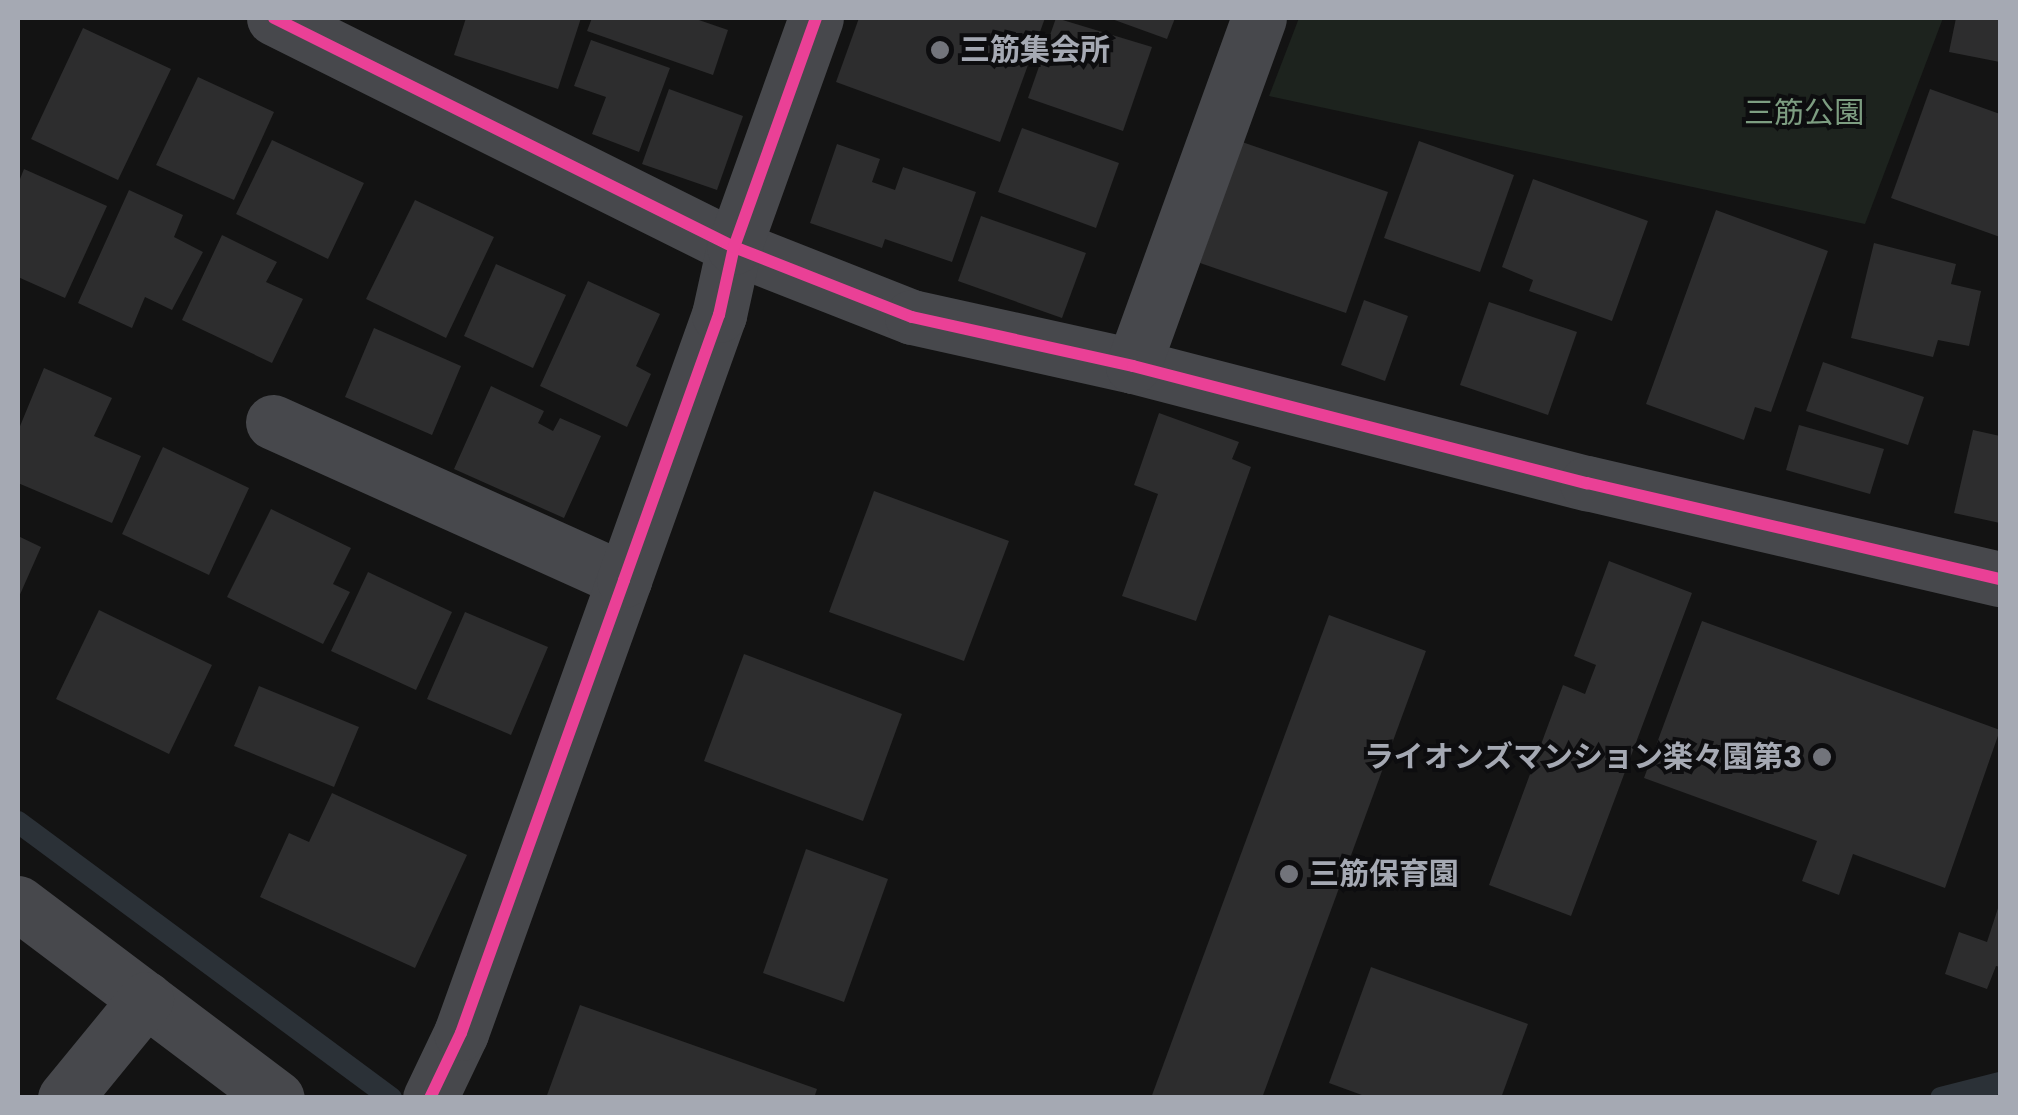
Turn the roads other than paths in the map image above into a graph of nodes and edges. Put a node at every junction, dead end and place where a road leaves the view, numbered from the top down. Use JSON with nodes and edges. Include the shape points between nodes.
{"nodes":[{"id":1,"x":274,"y":18,"type":"edge"},
{"id":2,"x":816,"y":18,"type":"edge"},
{"id":3,"x":1259,"y":18,"type":"edge"},
{"id":4,"x":734,"y":247,"type":"junction"},
{"id":5,"x":1132,"y":366,"type":"junction"},
{"id":6,"x":273,"y":422,"type":"dead end"},
{"id":7,"x":2000,"y":579,"type":"edge"},
{"id":8,"x":624,"y":580,"type":"junction"},
{"id":9,"x":18,"y":903,"type":"edge"},
{"id":10,"x":146,"y":999,"type":"junction"},
{"id":11,"x":436,"y":1085,"type":"edge"},
{"id":12,"x":65,"y":1098,"type":"edge"},
{"id":13,"x":277,"y":1098,"type":"edge"}],
"edges":[{"from":1,"to":4,"type":"street"},
{"from":2,"to":4,"type":"street"},
{"from":3,"to":5,"type":"street"},
{"from":4,"to":5,"type":"street","via":[[912,317]]},
{"from":4,"to":8,"type":"street","via":[[719,315]]},
{"from":5,"to":7,"type":"street","via":[[1587,484]]},
{"from":6,"to":8,"type":"street"},
{"from":8,"to":11,"type":"street","via":[[461,1033]]},
{"from":9,"to":10,"type":"street"},
{"from":10,"to":12,"type":"street"},
{"from":10,"to":13,"type":"street"}]}
